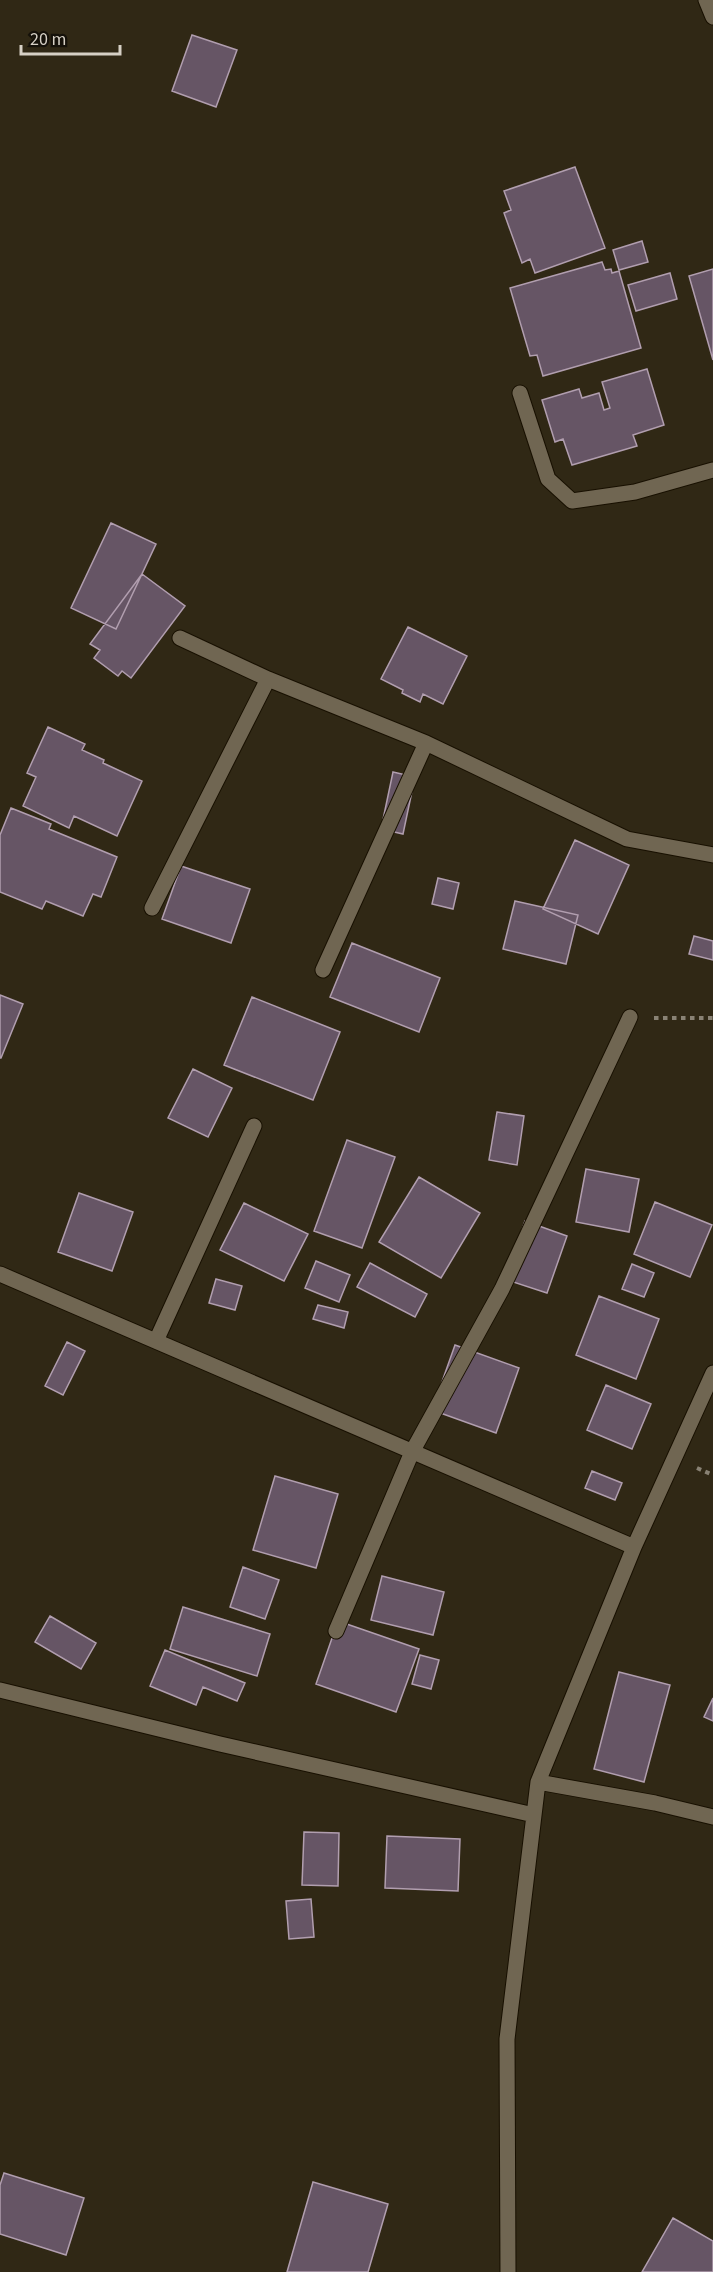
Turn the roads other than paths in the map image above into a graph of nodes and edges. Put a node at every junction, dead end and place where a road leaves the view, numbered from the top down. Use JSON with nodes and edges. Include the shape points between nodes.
{"nodes":[{"id":1,"x":706,"y":0,"type":"edge"},
{"id":2,"x":713,"y":17,"type":"edge"},
{"id":3,"x":520,"y":393,"type":"dead end"},
{"id":4,"x":713,"y":470,"type":"edge"},
{"id":5,"x":180,"y":638,"type":"dead end"},
{"id":6,"x":268,"y":679,"type":"junction"},
{"id":7,"x":426,"y":743,"type":"junction"},
{"id":8,"x":713,"y":855,"type":"edge"},
{"id":9,"x":152,"y":908,"type":"dead end"},
{"id":10,"x":323,"y":970,"type":"dead end"},
{"id":11,"x":630,"y":1017,"type":"road end"},
{"id":12,"x":254,"y":1126,"type":"dead end"},
{"id":13,"x":0,"y":1274,"type":"edge"},
{"id":14,"x":156,"y":1341,"type":"junction"},
{"id":15,"x":713,"y":1373,"type":"edge"},
{"id":16,"x":412,"y":1452,"type":"junction"},
{"id":17,"x":634,"y":1547,"type":"junction"},
{"id":18,"x":336,"y":1631,"type":"dead end"},
{"id":19,"x":0,"y":1690,"type":"edge"},
{"id":20,"x":538,"y":1782,"type":"junction"},
{"id":21,"x":534,"y":1815,"type":"junction"},
{"id":22,"x":713,"y":1817,"type":"edge"},
{"id":23,"x":508,"y":2272,"type":"edge"}],
"edges":[{"from":1,"to":2,"type":"street"},
{"from":3,"to":4,"type":"street","via":[[548,479],[572,501],[635,492]]},
{"from":5,"to":6,"type":"street"},
{"from":6,"to":7,"type":"street"},
{"from":6,"to":9,"type":"street"},
{"from":7,"to":8,"type":"street","via":[[627,839]]},
{"from":7,"to":10,"type":"street"},
{"from":11,"to":16,"type":"street","via":[[502,1289]]},
{"from":12,"to":14,"type":"street"},
{"from":13,"to":14,"type":"street"},
{"from":14,"to":16,"type":"street"},
{"from":15,"to":17,"type":"street"},
{"from":16,"to":17,"type":"street"},
{"from":16,"to":18,"type":"street"},
{"from":17,"to":20,"type":"street"},
{"from":19,"to":21,"type":"street"},
{"from":20,"to":21,"type":"street"},
{"from":20,"to":22,"type":"street"},
{"from":21,"to":23,"type":"street","via":[[507,2039]]}]}
